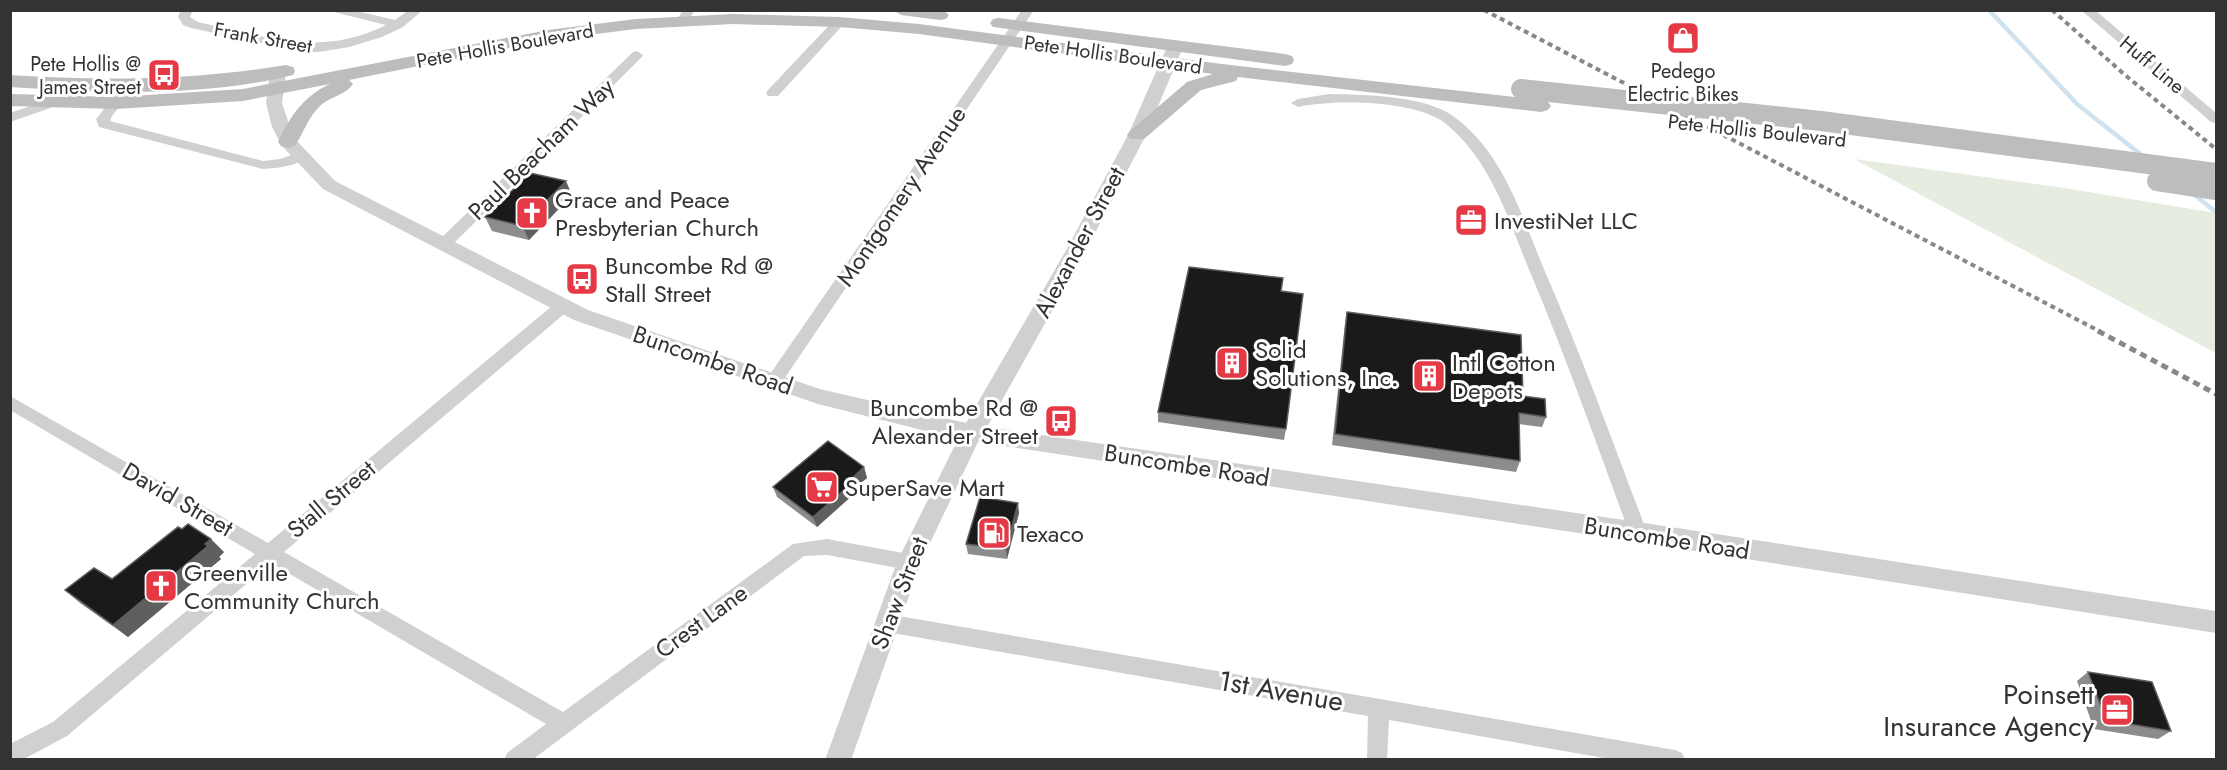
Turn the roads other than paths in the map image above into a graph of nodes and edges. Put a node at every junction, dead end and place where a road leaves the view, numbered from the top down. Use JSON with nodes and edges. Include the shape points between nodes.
{"nodes":[{"id":1,"x":187,"y":10,"type":"edge"},
{"id":2,"x":332,"y":10,"type":"edge"},
{"id":3,"x":417,"y":10,"type":"edge"},
{"id":4,"x":622,"y":10,"type":"edge"},
{"id":5,"x":901,"y":10,"type":"edge"},
{"id":6,"x":2087,"y":10,"type":"edge"},
{"id":7,"x":685,"y":16,"type":"edge"},
{"id":8,"x":839,"y":22,"type":"junction"},
{"id":9,"x":399,"y":24,"type":"junction"},
{"id":10,"x":1018,"y":25,"type":"edge"},
{"id":11,"x":1172,"y":54,"type":"junction"},
{"id":12,"x":637,"y":55,"type":"dead end"},
{"id":13,"x":375,"y":71,"type":"junction"},
{"id":14,"x":1261,"y":74,"type":"junction"},
{"id":15,"x":10,"y":81,"type":"edge"},
{"id":16,"x":277,"y":81,"type":"junction"},
{"id":17,"x":131,"y":85,"type":"junction"},
{"id":18,"x":773,"y":93,"type":"dead end"},
{"id":19,"x":10,"y":100,"type":"edge"},
{"id":20,"x":51,"y":103,"type":"junction"},
{"id":21,"x":116,"y":103,"type":"junction"},
{"id":22,"x":1298,"y":103,"type":"dead end"},
{"id":23,"x":10,"y":118,"type":"edge"},
{"id":24,"x":2217,"y":119,"type":"edge"},
{"id":25,"x":1137,"y":135,"type":"junction"},
{"id":26,"x":294,"y":149,"type":"junction"},
{"id":27,"x":2217,"y":173,"type":"edge"},
{"id":28,"x":2217,"y":190,"type":"edge"},
{"id":29,"x":445,"y":243,"type":"junction"},
{"id":30,"x":564,"y":305,"type":"junction"},
{"id":31,"x":774,"y":381,"type":"junction"},
{"id":32,"x":13,"y":406,"type":"edge"},
{"id":33,"x":972,"y":433,"type":"junction"},
{"id":34,"x":1638,"y":532,"type":"junction"},
{"id":35,"x":269,"y":551,"type":"junction"},
{"id":36,"x":909,"y":562,"type":"junction"},
{"id":37,"x":2217,"y":622,"type":"edge"},
{"id":38,"x":886,"y":623,"type":"junction"},
{"id":39,"x":1379,"y":708,"type":"junction"},
{"id":40,"x":563,"y":723,"type":"junction"},
{"id":41,"x":10,"y":755,"type":"edge"},
{"id":42,"x":514,"y":759,"type":"edge"},
{"id":43,"x":838,"y":759,"type":"edge"},
{"id":44,"x":1377,"y":759,"type":"edge"},
{"id":45,"x":1675,"y":759,"type":"edge"}],
"edges":[{"from":1,"to":9,"type":"street","name":"Frank Street","via":[[184,17],[195,25],[303,48],[351,44]]},
{"from":2,"to":9,"type":"street"},
{"from":3,"to":9,"type":"street","name":"Frank Street"},
{"from":4,"to":16,"type":"main road","name":"Pete Hollis Boulevard","via":[[572,16]]},
{"from":5,"to":10,"type":"main road","name":"Pete Hollis Boulevard"},
{"from":6,"to":24,"type":"street","name":"Huff Line"},
{"from":7,"to":8,"type":"main road","name":"Pete Hollis Boulevard"},
{"from":7,"to":13,"type":"main road","name":"Pete Hollis Boulevard","via":[[548,35]]},
{"from":8,"to":10,"type":"main road","name":"Pete Hollis Boulevard"},
{"from":8,"to":18,"type":"street"},
{"from":10,"to":11,"type":"main road","name":"Pete Hollis Boulevard"},
{"from":10,"to":31,"type":"street","name":"Montgomery Avenue"},
{"from":11,"to":14,"type":"main road","name":"Pete Hollis Boulevard"},
{"from":11,"to":25,"type":"street","name":"Alexander Street"},
{"from":11,"to":27,"type":"main road","name":"Pete Hollis Boulevard","bridge":true,"via":[[1821,121]]},
{"from":12,"to":29,"type":"street","name":"Paul Beacham Way"},
{"from":13,"to":16,"type":"main road","name":"Pete Hollis Boulevard"},
{"from":13,"to":26,"type":"main road","via":[[316,99],[298,118]]},
{"from":14,"to":25,"type":"main road","via":[[1202,82],[1182,94]]},
{"from":14,"to":28,"type":"main road","name":"Pete Hollis Boulevard","bridge":true,"via":[[1977,155]]},
{"from":15,"to":17,"type":"main road","name":"Pete Hollis Boulevard"},
{"from":16,"to":17,"type":"main road","name":"Pete Hollis Boulevard"},
{"from":16,"to":21,"type":"main road","name":"Pete Hollis Boulevard","via":[[243,95]]},
{"from":16,"to":26,"type":"street","name":"Buncombe Road","via":[[274,103],[281,128]]},
{"from":17,"to":21,"type":"street"},
{"from":19,"to":20,"type":"main road","name":"Pete Hollis Boulevard"},
{"from":20,"to":21,"type":"main road","name":"Pete Hollis Boulevard"},
{"from":20,"to":23,"type":"street"},
{"from":21,"to":26,"type":"street","via":[[103,119],[104,124],[263,165],[282,163]]},
{"from":22,"to":34,"type":"street","via":[[1328,98],[1427,108],[1447,118],[1473,141],[1506,193]]},
{"from":25,"to":33,"type":"street","name":"Alexander Street"},
{"from":26,"to":29,"type":"street","name":"Buncombe Road","via":[[329,185]]},
{"from":29,"to":30,"type":"street","name":"Buncombe Road"},
{"from":30,"to":31,"type":"street","name":"Buncombe Road","via":[[581,315]]},
{"from":30,"to":35,"type":"street","name":"Stall Street"},
{"from":31,"to":33,"type":"street","name":"Buncombe Road","via":[[818,396]]},
{"from":32,"to":35,"type":"street","name":"David Street"},
{"from":33,"to":34,"type":"street","name":"Buncombe Road"},
{"from":33,"to":36,"type":"street","name":"Shaw Street"},
{"from":34,"to":37,"type":"street","name":"Buncombe Road"},
{"from":35,"to":40,"type":"street","name":"David Street"},
{"from":35,"to":41,"type":"street","name":"Stall Street","via":[[60,729]]},
{"from":36,"to":38,"type":"street","name":"Shaw Street"},
{"from":36,"to":40,"type":"street","name":"Crest Lane","via":[[827,547],[800,549]]},
{"from":38,"to":39,"type":"street","name":"1st Avenue"},
{"from":38,"to":43,"type":"street","name":"Shaw Street"},
{"from":39,"to":44,"type":"street"},
{"from":39,"to":45,"type":"street","name":"1st Avenue"},
{"from":40,"to":42,"type":"street","name":"Crest Lane"}]}
